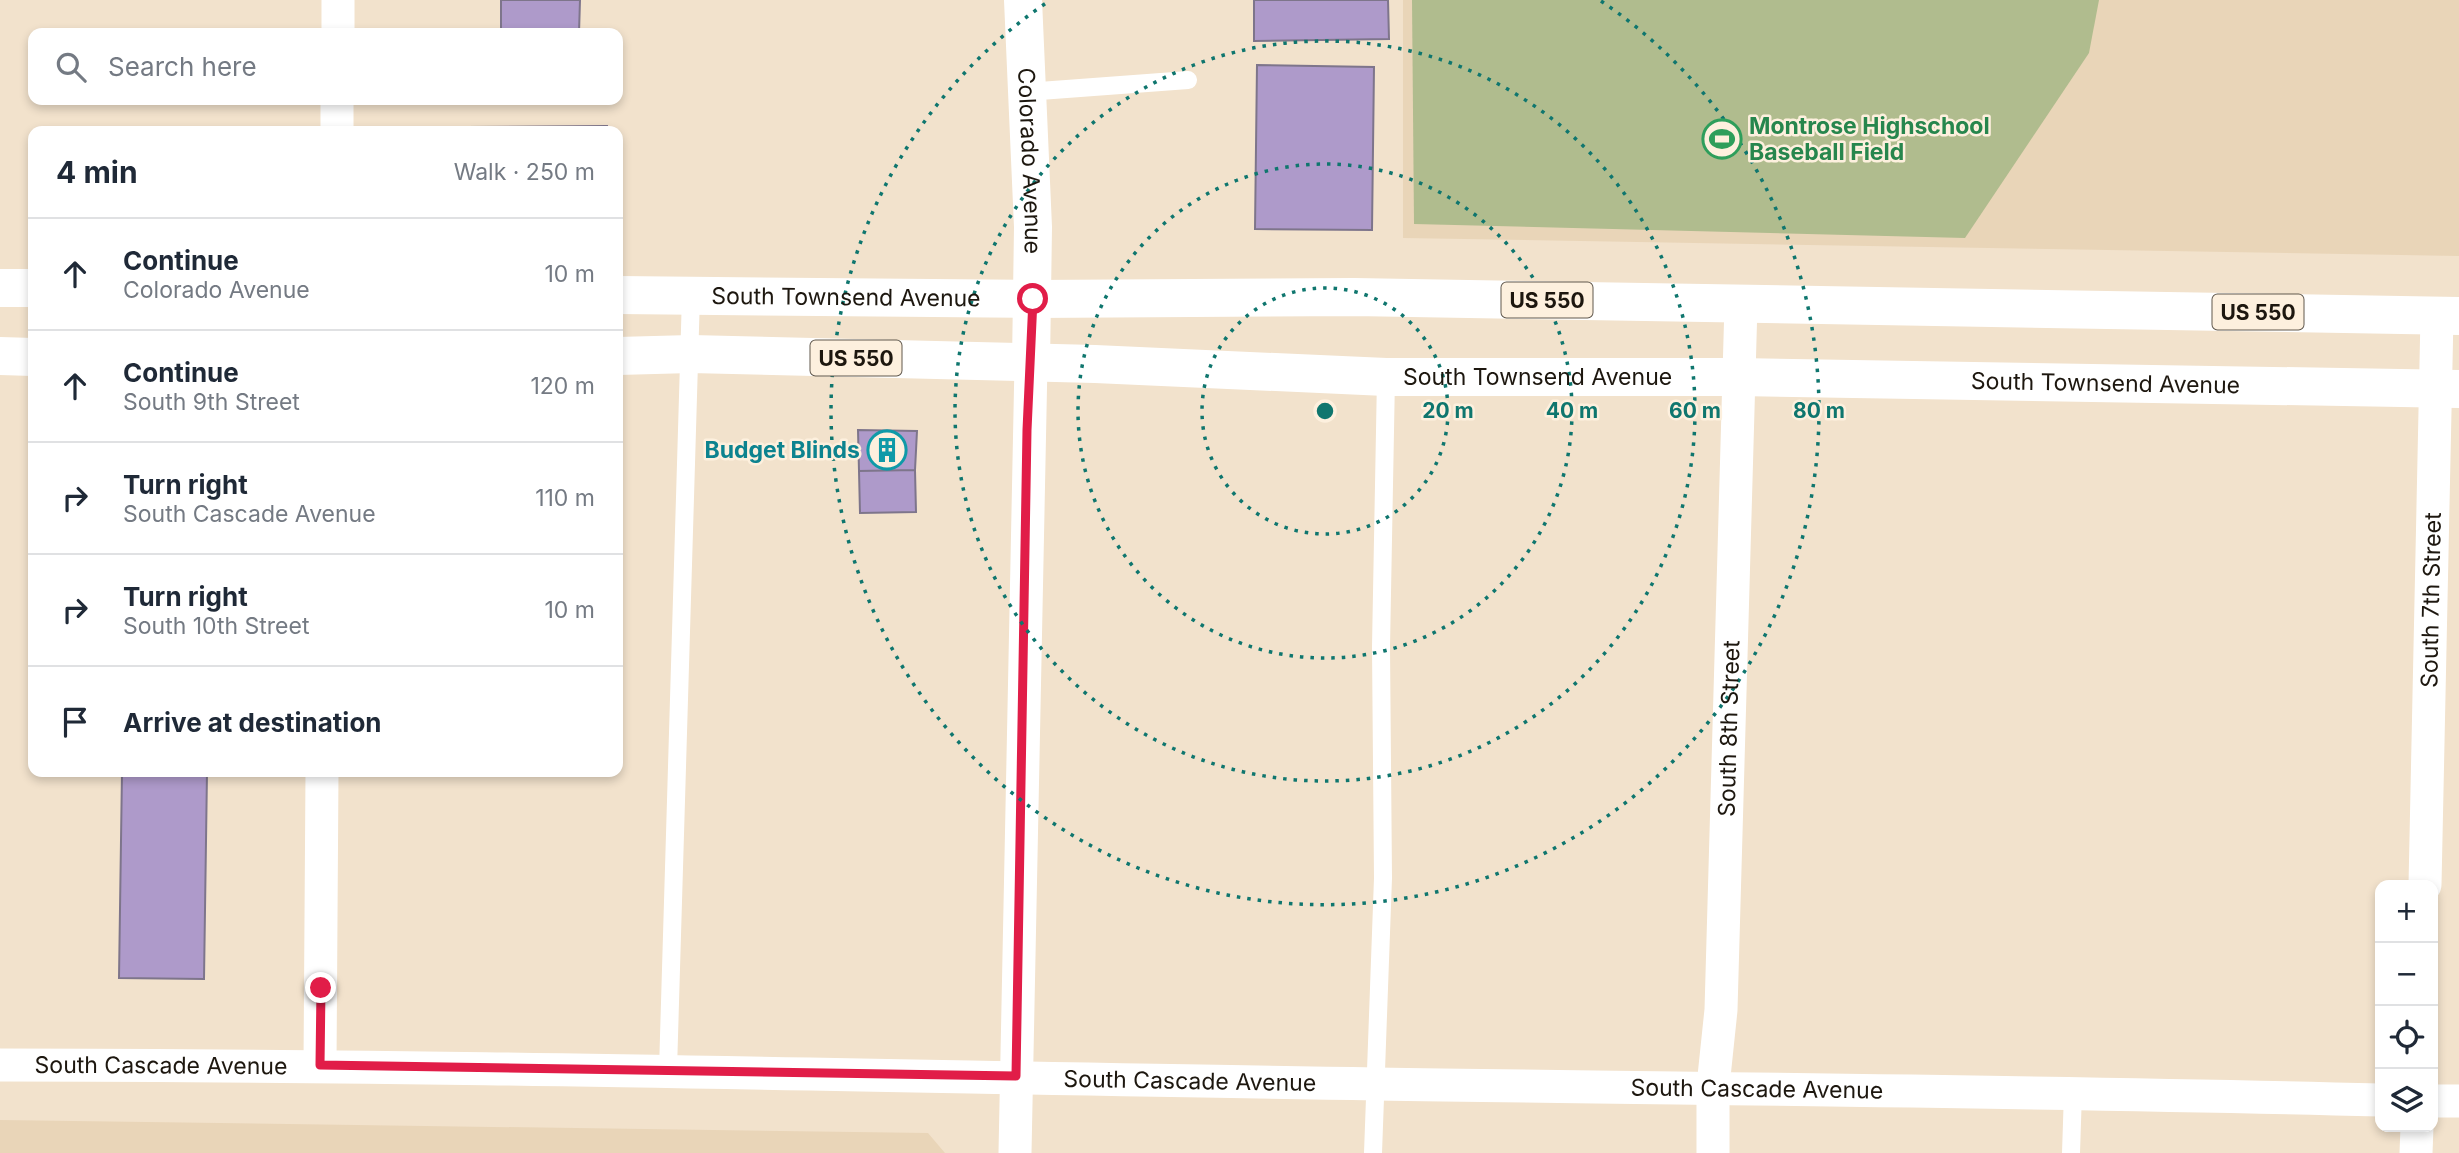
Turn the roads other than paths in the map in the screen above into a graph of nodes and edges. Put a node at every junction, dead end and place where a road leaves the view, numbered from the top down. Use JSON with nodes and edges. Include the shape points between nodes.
{"nodes":[{"id":1,"x":338,"y":0,"type":"edge"},
{"id":2,"x":1023,"y":0,"type":"edge"},
{"id":3,"x":338,"y":28,"type":"edge"},
{"id":4,"x":1188,"y":80,"type":"dead end"},
{"id":5,"x":1026,"y":92,"type":"junction"},
{"id":6,"x":337,"y":105,"type":"edge"},
{"id":7,"x":337,"y":126,"type":"edge"},
{"id":8,"x":0,"y":288,"type":"edge"},
{"id":9,"x":28,"y":288,"type":"edge"},
{"id":10,"x":623,"y":295,"type":"edge"},
{"id":11,"x":691,"y":295,"type":"junction"},
{"id":12,"x":1033,"y":299,"type":"junction"},
{"id":13,"x":1741,"y":304,"type":"junction"},
{"id":14,"x":2448,"y":316,"type":"edge"},
{"id":15,"x":691,"y":354,"type":"junction"},
{"id":16,"x":0,"y":356,"type":"edge"},
{"id":17,"x":28,"y":356,"type":"edge"},
{"id":18,"x":623,"y":356,"type":"edge"},
{"id":19,"x":1031,"y":363,"type":"junction"},
{"id":20,"x":1386,"y":377,"type":"junction"},
{"id":21,"x":1738,"y":377,"type":"junction"},
{"id":22,"x":2447,"y":389,"type":"edge"},
{"id":23,"x":322,"y":777,"type":"edge"},
{"id":24,"x":2425,"y":880,"type":"edge"},
{"id":25,"x":0,"y":1065,"type":"edge"},
{"id":26,"x":320,"y":1065,"type":"junction"},
{"id":27,"x":668,"y":1070,"type":"junction"},
{"id":28,"x":1016,"y":1076,"type":"junction"},
{"id":29,"x":1375,"y":1084,"type":"junction"},
{"id":30,"x":1713,"y":1086,"type":"junction"},
{"id":31,"x":2073,"y":1092,"type":"junction"},
{"id":32,"x":2375,"y":1100,"type":"edge"},
{"id":33,"x":2438,"y":1101,"type":"edge"},
{"id":34,"x":2459,"y":1101,"type":"edge"},
{"id":35,"x":2417,"y":1132,"type":"edge"},
{"id":36,"x":1015,"y":1153,"type":"edge"},
{"id":37,"x":1373,"y":1153,"type":"edge"},
{"id":38,"x":1713,"y":1153,"type":"edge"},
{"id":39,"x":2071,"y":1153,"type":"edge"},
{"id":40,"x":2416,"y":1153,"type":"edge"}],
"edges":[{"from":1,"to":3,"type":"street"},
{"from":2,"to":5,"type":"main road","name":"Colorado Avenue"},
{"from":4,"to":5,"type":"lane"},
{"from":5,"to":12,"type":"main road","name":"Colorado Avenue"},
{"from":6,"to":7,"type":"street"},
{"from":8,"to":9,"type":"main road"},
{"from":10,"to":11,"type":"main road","name":"South Townsend Avenue","number":"US 550"},
{"from":11,"to":12,"type":"main road","name":"South Townsend Avenue","number":"US 550"},
{"from":11,"to":15,"type":"lane"},
{"from":12,"to":13,"type":"main road","name":"South Townsend Avenue","number":"US 550","via":[[1354,297]]},
{"from":12,"to":19,"type":"main road","name":"Colorado Avenue"},
{"from":13,"to":14,"type":"main road","name":"South Townsend Avenue","number":"US 550"},
{"from":13,"to":21,"type":"street","name":"South 8th Street"},
{"from":14,"to":22,"type":"street","name":"South 7th Street"},
{"from":15,"to":18,"type":"main road","name":"South Townsend Avenue","number":"US 550"},
{"from":15,"to":19,"type":"main road","name":"South Townsend Avenue","number":"US 550"},
{"from":15,"to":27,"type":"lane"},
{"from":16,"to":17,"type":"main road"},
{"from":19,"to":20,"type":"main road","name":"South Townsend Avenue","number":"US 550"},
{"from":19,"to":28,"type":"street"},
{"from":20,"to":21,"type":"main road","name":"South Townsend Avenue","number":"US 550"},
{"from":20,"to":29,"type":"lane","via":[[1383,878]]},
{"from":21,"to":22,"type":"main road","name":"South Townsend Avenue","number":"US 550"},
{"from":21,"to":30,"type":"street","name":"South 8th Street","via":[[1721,1010]]},
{"from":22,"to":24,"type":"street","name":"South 7th Street"},
{"from":23,"to":26,"type":"street"},
{"from":25,"to":26,"type":"street","name":"South Cascade Avenue"},
{"from":26,"to":27,"type":"street","name":"South Cascade Avenue"},
{"from":27,"to":28,"type":"street","name":"South Cascade Avenue"},
{"from":28,"to":29,"type":"street","name":"South Cascade Avenue"},
{"from":28,"to":36,"type":"street"},
{"from":29,"to":30,"type":"street","name":"South Cascade Avenue"},
{"from":29,"to":37,"type":"lane"},
{"from":30,"to":31,"type":"street","name":"South Cascade Avenue"},
{"from":30,"to":38,"type":"street","name":"South 8th Street"},
{"from":31,"to":32,"type":"street","name":"South Cascade Avenue"},
{"from":31,"to":39,"type":"lane"},
{"from":33,"to":34,"type":"street"},
{"from":35,"to":40,"type":"street"}]}
